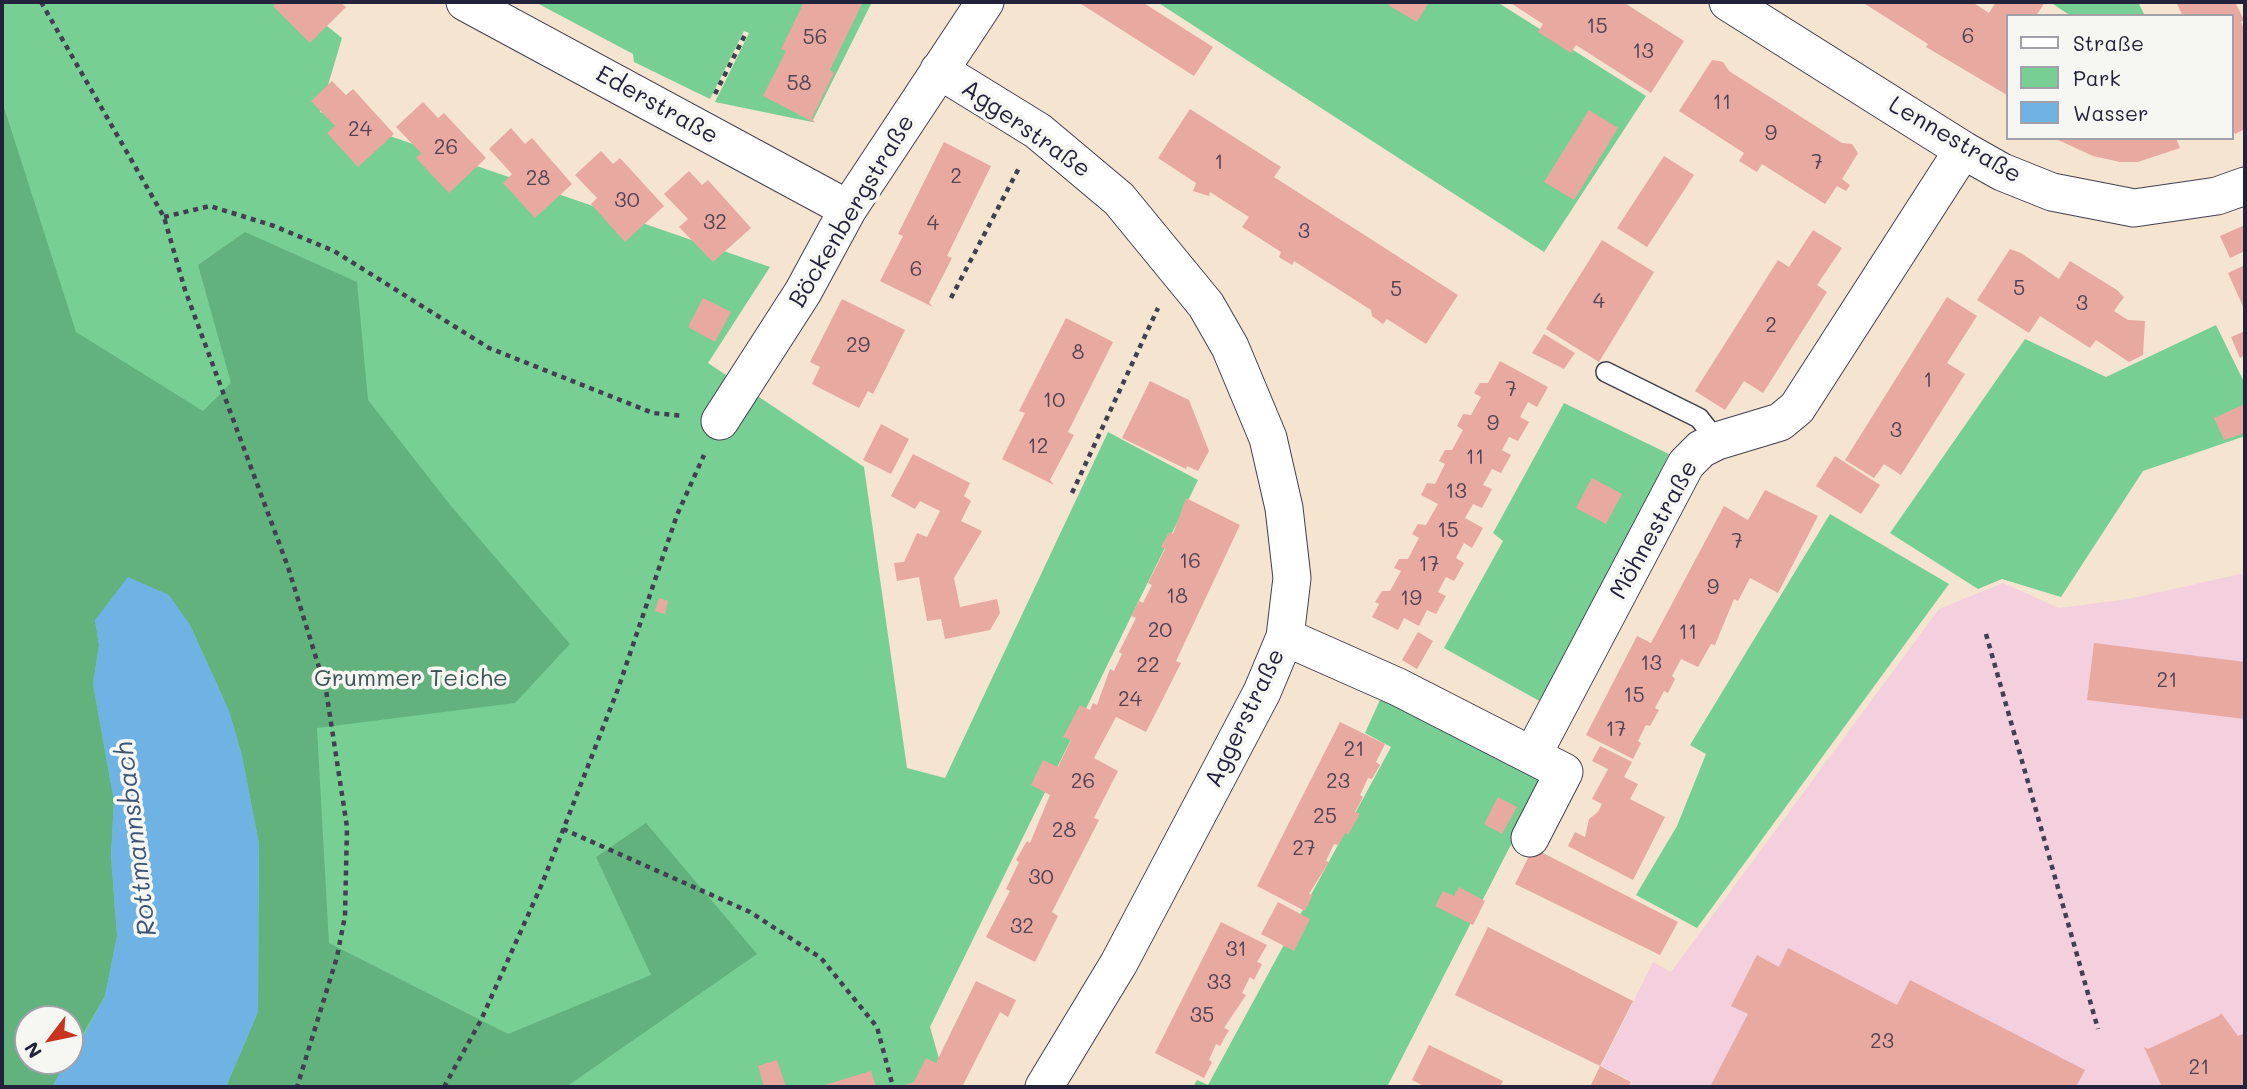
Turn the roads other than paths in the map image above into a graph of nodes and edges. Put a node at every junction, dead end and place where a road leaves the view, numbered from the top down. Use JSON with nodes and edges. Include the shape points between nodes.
{"nodes":[{"id":1,"x":465,"y":2,"type":"edge"},
{"id":2,"x":985,"y":2,"type":"edge"},
{"id":3,"x":1728,"y":2,"type":"edge"},
{"id":4,"x":939,"y":70,"type":"junction"},
{"id":5,"x":1963,"y":150,"type":"junction"},
{"id":6,"x":2245,"y":186,"type":"edge"},
{"id":7,"x":848,"y":209,"type":"junction"},
{"id":8,"x":1606,"y":372,"type":"dead end"},
{"id":9,"x":720,"y":421,"type":"road end"},
{"id":10,"x":1717,"y":441,"type":"junction"},
{"id":11,"x":1285,"y":637,"type":"junction"},
{"id":12,"x":1532,"y":754,"type":"junction"},
{"id":13,"x":1530,"y":838,"type":"dead end"},
{"id":14,"x":1044,"y":1087,"type":"edge"}],
"edges":[{"from":1,"to":7,"type":"street","name":"Ederstraße"},
{"from":2,"to":4,"type":"street","name":"Böckenbergstraße"},
{"from":3,"to":5,"type":"street","name":"Lennestraße"},
{"from":4,"to":7,"type":"street","name":"Böckenbergstraße"},
{"from":4,"to":11,"type":"street","name":"Aggerstraße","via":[[1038,131],[1119,199],[1206,305],[1230,346],[1268,438],[1284,508],[1292,578]]},
{"from":5,"to":6,"type":"street","name":"Lennestraße","via":[[2052,192],[2134,208],[2217,196]]},
{"from":5,"to":10,"type":"street","name":"Möhnestraße","via":[[1797,408],[1780,422]]},
{"from":7,"to":9,"type":"street","name":"Böckenbergstraße","via":[[803,292]]},
{"from":8,"to":10,"type":"lane","via":[[1699,418]]},
{"from":10,"to":12,"type":"street","name":"Möhnestraße","via":[[1686,464]]},
{"from":11,"to":12,"type":"street"},
{"from":11,"to":14,"type":"street","name":"Aggerstraße","via":[[1262,692],[1119,963]]},
{"from":12,"to":13,"type":"street","via":[[1564,772]]}]}
